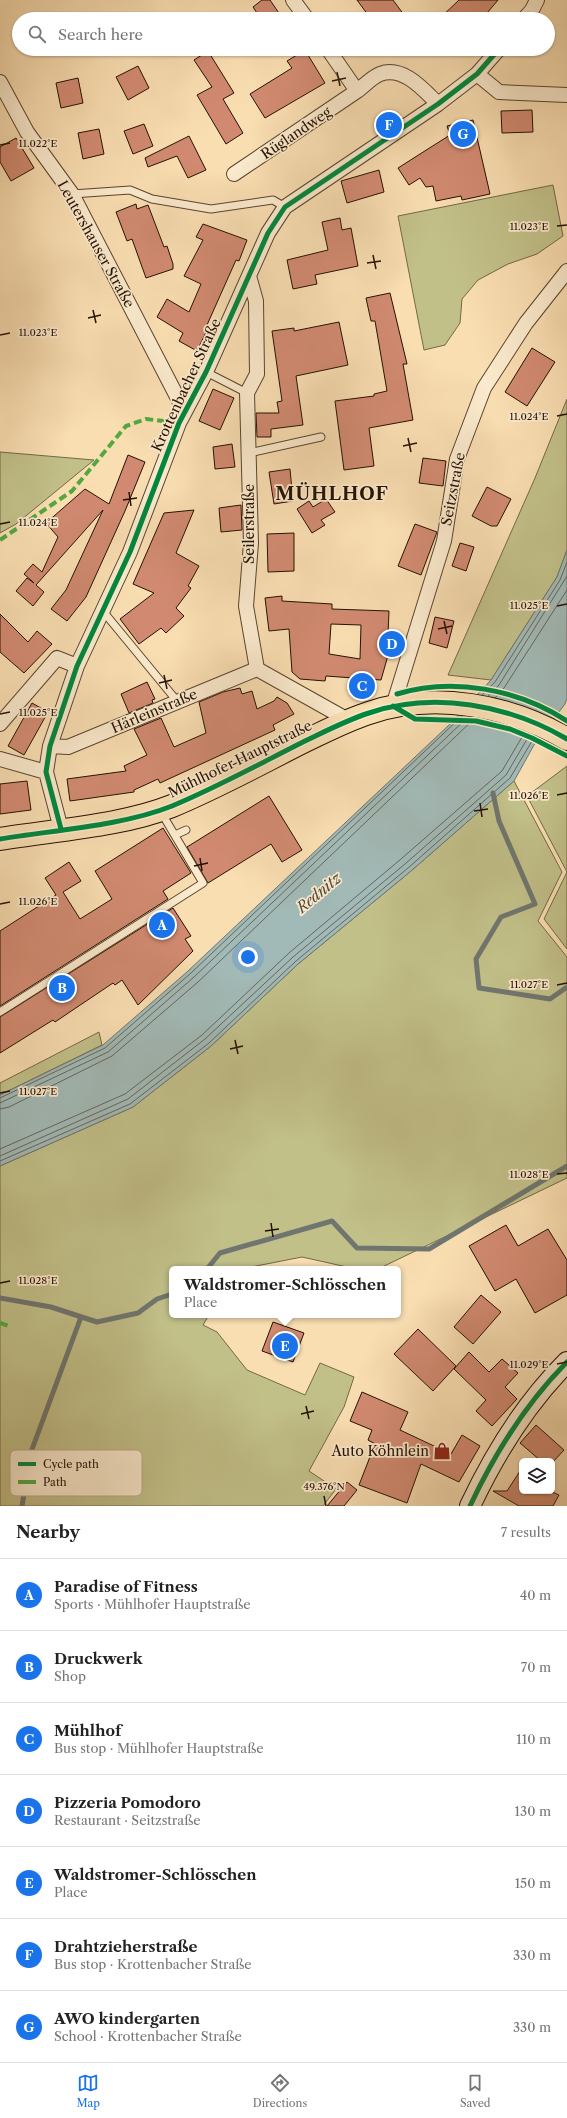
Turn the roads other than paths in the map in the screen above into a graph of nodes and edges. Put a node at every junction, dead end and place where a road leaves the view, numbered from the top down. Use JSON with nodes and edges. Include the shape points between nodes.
{"nodes":[{"id":1,"x":293,"y":0,"type":"edge"},
{"id":2,"x":537,"y":0,"type":"edge"},
{"id":3,"x":302,"y":12,"type":"edge"},
{"id":4,"x":530,"y":12,"type":"edge"},
{"id":5,"x":333,"y":56,"type":"edge"},
{"id":6,"x":493,"y":56,"type":"edge"},
{"id":7,"x":477,"y":74,"type":"junction"},
{"id":8,"x":0,"y":82,"type":"edge"},
{"id":9,"x":357,"y":91,"type":"junction"},
{"id":10,"x":567,"y":95,"type":"edge"},
{"id":11,"x":438,"y":104,"type":"junction"},
{"id":12,"x":234,"y":174,"type":"dead end"},
{"id":13,"x":72,"y":194,"type":"junction"},
{"id":14,"x":285,"y":207,"type":"junction"},
{"id":15,"x":567,"y":271,"type":"edge"},
{"id":16,"x":249,"y":276,"type":"junction"},
{"id":17,"x":206,"y":372,"type":"junction"},
{"id":18,"x":247,"y":394,"type":"junction"},
{"id":19,"x":185,"y":412,"type":"junction"},
{"id":20,"x":321,"y":437,"type":"dead end"},
{"id":21,"x":248,"y":453,"type":"junction"},
{"id":22,"x":102,"y":609,"type":"junction"},
{"id":23,"x":77,"y":666,"type":"junction"},
{"id":24,"x":257,"y":669,"type":"junction"},
{"id":25,"x":177,"y":701,"type":"junction"},
{"id":26,"x":393,"y":706,"type":"junction"},
{"id":27,"x":348,"y":720,"type":"junction"},
{"id":28,"x":0,"y":724,"type":"edge"},
{"id":29,"x":567,"y":739,"type":"edge"},
{"id":30,"x":50,"y":746,"type":"junction"},
{"id":31,"x":0,"y":760,"type":"edge"},
{"id":32,"x":46,"y":772,"type":"junction"},
{"id":33,"x":160,"y":810,"type":"junction"},
{"id":34,"x":61,"y":829,"type":"junction"},
{"id":35,"x":186,"y":830,"type":"dead end"},
{"id":36,"x":175,"y":835,"type":"junction"},
{"id":37,"x":0,"y":839,"type":"edge"},
{"id":38,"x":0,"y":1012,"type":"edge"},
{"id":39,"x":567,"y":1362,"type":"edge"},
{"id":40,"x":473,"y":1505,"type":"edge"}],
"edges":[{"from":1,"to":3,"type":"street"},
{"from":2,"to":4,"type":"street"},
{"from":5,"to":9,"type":"street"},
{"from":6,"to":7,"type":"street","name":"Krottenbacher Straße"},
{"from":7,"to":10,"type":"street","via":[[498,92]]},
{"from":7,"to":11,"type":"street","name":"Krottenbacher Straße"},
{"from":8,"to":13,"type":"street","name":"Leutershauser Straße","via":[[26,132]]},
{"from":9,"to":11,"type":"street","name":"Rüglandweg","via":[[380,74],[397,74],[414,81]]},
{"from":9,"to":12,"type":"street","name":"Rüglandweg"},
{"from":11,"to":14,"type":"street","name":"Krottenbacher Straße"},
{"from":13,"to":14,"type":"lane","via":[[130,190],[152,199],[211,209],[273,200]]},
{"from":13,"to":19,"type":"street","name":"Leutershauser Straße"},
{"from":14,"to":16,"type":"street","name":"Krottenbacher Straße","via":[[268,233]]},
{"from":15,"to":26,"type":"street","name":"Seitzstraße","via":[[526,322],[484,388],[457,459],[444,541]]},
{"from":16,"to":17,"type":"street","name":"Krottenbacher Straße"},
{"from":16,"to":18,"type":"street","name":"Seilerstraße","via":[[256,301],[257,374]]},
{"from":17,"to":18,"type":"lane"},
{"from":17,"to":19,"type":"street","name":"Krottenbacher Straße"},
{"from":18,"to":21,"type":"street","name":"Seilerstraße"},
{"from":19,"to":22,"type":"street","name":"Krottenbacher Straße","via":[[166,454],[130,552]]},
{"from":20,"to":21,"type":"lane"},
{"from":21,"to":24,"type":"street","name":"Seilerstraße","via":[[251,542],[246,606]]},
{"from":22,"to":23,"type":"street","name":"Krottenbacher Straße"},
{"from":22,"to":25,"type":"lane"},
{"from":23,"to":28,"type":"street","via":[[57,658]]},
{"from":23,"to":30,"type":"street","name":"Krottenbacher Straße"},
{"from":24,"to":25,"type":"street","name":"Härleinstraße"},
{"from":24,"to":27,"type":"street"},
{"from":25,"to":30,"type":"street","name":"Härleinstraße","via":[[68,747]]},
{"from":26,"to":27,"type":"main road","name":"Mühlhofer Hauptstraße"},
{"from":26,"to":29,"type":"main road","name":"Mühlhofer Hauptstraße","via":[[447,703],[489,708],[536,723]]},
{"from":27,"to":33,"type":"main road","name":"Mühlhofer Hauptstraße","via":[[236,777]]},
{"from":30,"to":32,"type":"street","name":"Krottenbacher Straße"},
{"from":31,"to":32,"type":"street"},
{"from":32,"to":34,"type":"street","name":"Krottenbacher Straße"},
{"from":33,"to":34,"type":"main road","name":"Mühlhofer Hauptstraße","via":[[138,817]]},
{"from":33,"to":36,"type":"lane"},
{"from":34,"to":37,"type":"main road","name":"Mühlhofer Hauptstraße"},
{"from":35,"to":36,"type":"lane"},
{"from":36,"to":38,"type":"lane","via":[[203,883]]},
{"from":39,"to":40,"type":"main road","via":[[518,1420]]}]}
